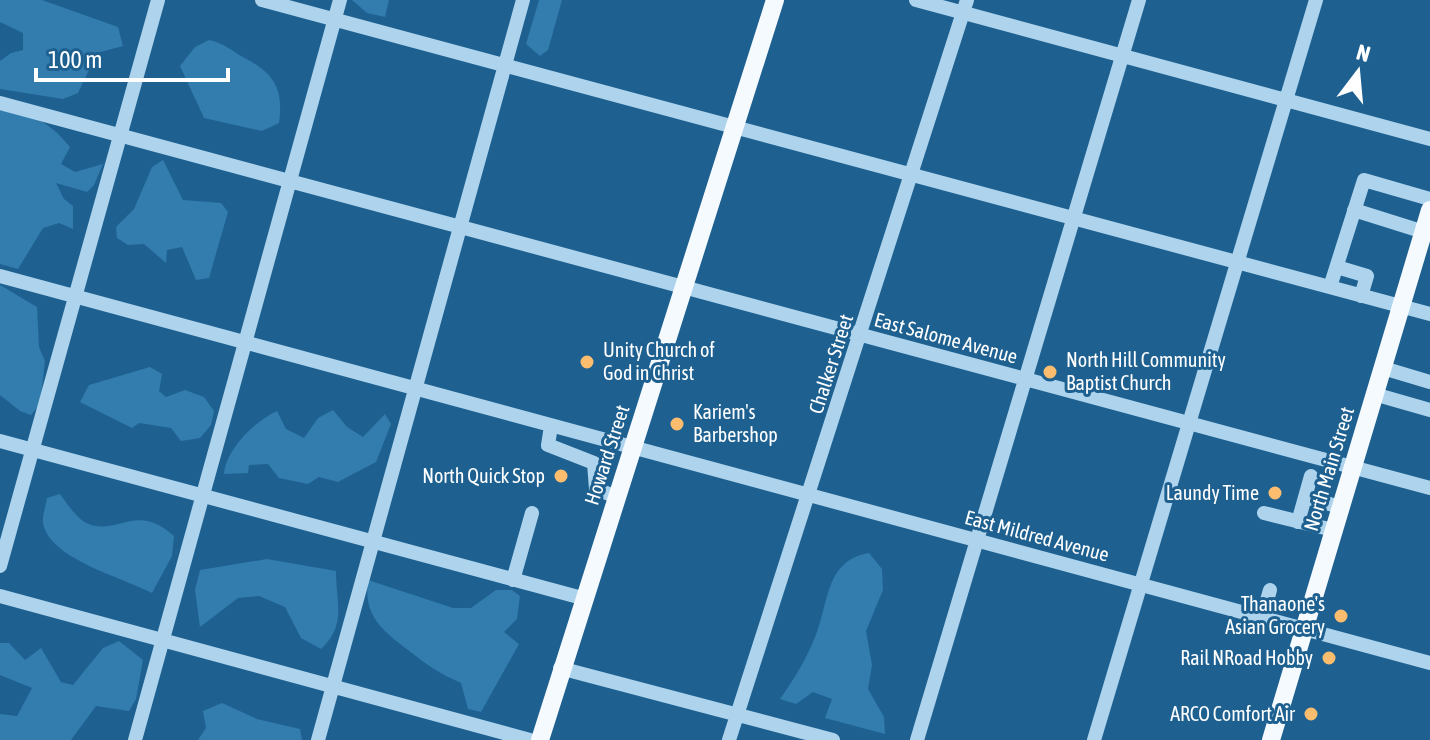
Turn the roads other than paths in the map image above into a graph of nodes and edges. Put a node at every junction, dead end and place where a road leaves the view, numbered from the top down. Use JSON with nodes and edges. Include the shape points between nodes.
{"nodes":[{"id":1,"x":158,"y":0,"type":"edge"},
{"id":2,"x":262,"y":0,"type":"edge"},
{"id":3,"x":340,"y":0,"type":"edge"},
{"id":4,"x":523,"y":0,"type":"edge"},
{"id":5,"x":775,"y":0,"type":"edge"},
{"id":6,"x":916,"y":0,"type":"edge"},
{"id":7,"x":1139,"y":0,"type":"edge"},
{"id":8,"x":1316,"y":0,"type":"edge"},
{"id":9,"x":965,"y":6,"type":"edge"},
{"id":10,"x":335,"y":20,"type":"junction"},
{"id":11,"x":1122,"y":56,"type":"junction"},
{"id":12,"x":505,"y":66,"type":"junction"},
{"id":13,"x":1286,"y":99,"type":"junction"},
{"id":14,"x":0,"y":103,"type":"edge"},
{"id":15,"x":735,"y":128,"type":"junction"},
{"id":16,"x":120,"y":134,"type":"junction"},
{"id":17,"x":1430,"y":139,"type":"edge"},
{"id":18,"x":911,"y":175,"type":"junction"},
{"id":19,"x":289,"y":182,"type":"junction"},
{"id":20,"x":1430,"y":199,"type":"edge"},
{"id":21,"x":1354,"y":210,"type":"junction"},
{"id":22,"x":1074,"y":218,"type":"junction"},
{"id":23,"x":1427,"y":222,"type":"edge"},
{"id":24,"x":459,"y":228,"type":"junction"},
{"id":25,"x":1237,"y":262,"type":"junction"},
{"id":26,"x":1337,"y":267,"type":"junction"},
{"id":27,"x":0,"y":276,"type":"edge"},
{"id":28,"x":1330,"y":287,"type":"junction"},
{"id":29,"x":683,"y":289,"type":"junction"},
{"id":30,"x":1361,"y":296,"type":"junction"},
{"id":31,"x":75,"y":298,"type":"junction"},
{"id":32,"x":1400,"y":307,"type":"junction"},
{"id":33,"x":1430,"y":314,"type":"edge"},
{"id":34,"x":862,"y":336,"type":"junction"},
{"id":35,"x":245,"y":343,"type":"junction"},
{"id":36,"x":1383,"y":368,"type":"junction"},
{"id":37,"x":1024,"y":380,"type":"junction"},
{"id":38,"x":1430,"y":382,"type":"edge"},
{"id":39,"x":414,"y":388,"type":"junction"},
{"id":40,"x":1374,"y":394,"type":"junction"},
{"id":41,"x":1430,"y":410,"type":"edge"},
{"id":42,"x":1189,"y":425,"type":"junction"},
{"id":43,"x":551,"y":426,"type":"junction"},
{"id":44,"x":0,"y":441,"type":"edge"},
{"id":45,"x":632,"y":448,"type":"junction"},
{"id":46,"x":33,"y":449,"type":"junction"},
{"id":47,"x":1351,"y":467,"type":"junction"},
{"id":48,"x":1311,"y":476,"type":"dead end"},
{"id":49,"x":1429,"y":484,"type":"edge"},
{"id":50,"x":202,"y":496,"type":"junction"},
{"id":51,"x":810,"y":496,"type":"junction"},
{"id":52,"x":617,"y":497,"type":"junction"},
{"id":53,"x":1305,"y":497,"type":"junction"},
{"id":54,"x":1340,"y":507,"type":"junction"},
{"id":55,"x":532,"y":513,"type":"dead end"},
{"id":56,"x":1264,"y":513,"type":"dead end"},
{"id":57,"x":1298,"y":522,"type":"junction"},
{"id":58,"x":1333,"y":530,"type":"junction"},
{"id":59,"x":977,"y":541,"type":"junction"},
{"id":60,"x":372,"y":542,"type":"junction"},
{"id":61,"x":0,"y":566,"type":"edge"},
{"id":62,"x":513,"y":580,"type":"junction"},
{"id":63,"x":1140,"y":585,"type":"junction"},
{"id":64,"x":1270,"y":590,"type":"dead end"},
{"id":65,"x":0,"y":596,"type":"edge"},
{"id":66,"x":582,"y":598,"type":"junction"},
{"id":67,"x":1262,"y":618,"type":"junction"},
{"id":68,"x":1304,"y":629,"type":"junction"},
{"id":69,"x":163,"y":640,"type":"junction"},
{"id":70,"x":1430,"y":663,"type":"edge"},
{"id":71,"x":560,"y":668,"type":"junction"},
{"id":72,"x":333,"y":686,"type":"junction"},
{"id":73,"x":737,"y":714,"type":"junction"},
{"id":74,"x":135,"y":740,"type":"edge"},
{"id":75,"x":318,"y":740,"type":"edge"},
{"id":76,"x":530,"y":740,"type":"edge"},
{"id":77,"x":540,"y":740,"type":"edge"},
{"id":78,"x":729,"y":740,"type":"edge"},
{"id":79,"x":833,"y":740,"type":"edge"},
{"id":80,"x":917,"y":740,"type":"edge"},
{"id":81,"x":1094,"y":740,"type":"edge"},
{"id":82,"x":1271,"y":740,"type":"edge"}],
"edges":[{"from":1,"to":16,"type":"street"},
{"from":2,"to":10,"type":"street"},
{"from":3,"to":10,"type":"street"},
{"from":4,"to":12,"type":"street"},
{"from":5,"to":15,"type":"main road","name":"Howard Street"},
{"from":6,"to":9,"type":"street"},
{"from":7,"to":11,"type":"street"},
{"from":8,"to":13,"type":"street"},
{"from":9,"to":11,"type":"street"},
{"from":9,"to":18,"type":"street","name":"Chalker Street"},
{"from":10,"to":12,"type":"street"},
{"from":10,"to":19,"type":"street"},
{"from":11,"to":13,"type":"street"},
{"from":11,"to":22,"type":"street"},
{"from":12,"to":15,"type":"street"},
{"from":12,"to":24,"type":"street"},
{"from":13,"to":17,"type":"street"},
{"from":13,"to":25,"type":"street"},
{"from":14,"to":16,"type":"street","name":"East Salome Avenue"},
{"from":15,"to":18,"type":"street"},
{"from":15,"to":29,"type":"main road","name":"Howard Street"},
{"from":16,"to":19,"type":"street","name":"East Salome Avenue"},
{"from":16,"to":31,"type":"street"},
{"from":18,"to":22,"type":"street"},
{"from":18,"to":34,"type":"street","name":"Chalker Street"},
{"from":19,"to":24,"type":"street","name":"East Salome Avenue"},
{"from":19,"to":35,"type":"street"},
{"from":20,"to":21,"type":"street","via":[[1364,180]]},
{"from":21,"to":23,"type":"street"},
{"from":21,"to":26,"type":"street"},
{"from":22,"to":25,"type":"street"},
{"from":22,"to":37,"type":"street"},
{"from":23,"to":32,"type":"main road","name":"North Main Street"},
{"from":24,"to":29,"type":"street","name":"East Salome Avenue"},
{"from":24,"to":39,"type":"street"},
{"from":25,"to":28,"type":"street"},
{"from":25,"to":42,"type":"street"},
{"from":26,"to":28,"type":"street"},
{"from":26,"to":30,"type":"street","via":[[1367,276]]},
{"from":27,"to":31,"type":"street","name":"East Mildred Avenue"},
{"from":28,"to":30,"type":"street"},
{"from":29,"to":34,"type":"street","name":"East Salome Avenue"},
{"from":29,"to":45,"type":"main road","name":"Howard Street"},
{"from":30,"to":32,"type":"street"},
{"from":31,"to":35,"type":"street","name":"East Mildred Avenue"},
{"from":31,"to":46,"type":"street"},
{"from":32,"to":33,"type":"street"},
{"from":32,"to":36,"type":"main road","name":"North Main Street"},
{"from":34,"to":37,"type":"street","name":"East Salome Avenue"},
{"from":34,"to":51,"type":"street","name":"Chalker Street"},
{"from":35,"to":39,"type":"street","name":"East Mildred Avenue"},
{"from":35,"to":50,"type":"street"},
{"from":36,"to":38,"type":"street"},
{"from":36,"to":40,"type":"main road","name":"North Main Street"},
{"from":37,"to":42,"type":"street","name":"East Salome Avenue"},
{"from":37,"to":59,"type":"street"},
{"from":39,"to":43,"type":"street","name":"East Mildred Avenue"},
{"from":39,"to":60,"type":"street"},
{"from":40,"to":41,"type":"street"},
{"from":40,"to":47,"type":"main road","name":"North Main Street"},
{"from":42,"to":47,"type":"street","name":"East Salome Avenue"},
{"from":42,"to":63,"type":"street"},
{"from":43,"to":45,"type":"street","name":"East Mildred Avenue"},
{"from":43,"to":52,"type":"street","via":[[548,445],[594,463],[596,489]]},
{"from":44,"to":46,"type":"street"},
{"from":45,"to":51,"type":"street","name":"East Mildred Avenue"},
{"from":45,"to":52,"type":"main road","name":"Howard Street"},
{"from":46,"to":50,"type":"street"},
{"from":46,"to":61,"type":"street"},
{"from":47,"to":49,"type":"street","name":"East Salome Avenue"},
{"from":47,"to":54,"type":"main road","name":"North Main Street"},
{"from":48,"to":53,"type":"street"},
{"from":50,"to":60,"type":"street"},
{"from":50,"to":69,"type":"street"},
{"from":51,"to":59,"type":"street","name":"East Mildred Avenue"},
{"from":51,"to":73,"type":"street","name":"Chalker Street"},
{"from":52,"to":66,"type":"main road","name":"Howard Street"},
{"from":53,"to":54,"type":"street"},
{"from":53,"to":57,"type":"street"},
{"from":54,"to":58,"type":"main road","name":"North Main Street"},
{"from":55,"to":62,"type":"street"},
{"from":56,"to":57,"type":"street"},
{"from":57,"to":58,"type":"street"},
{"from":58,"to":68,"type":"main road","name":"North Main Street"},
{"from":59,"to":63,"type":"street","name":"East Mildred Avenue"},
{"from":59,"to":80,"type":"street"},
{"from":60,"to":62,"type":"street"},
{"from":60,"to":72,"type":"street"},
{"from":62,"to":66,"type":"street"},
{"from":63,"to":67,"type":"street","name":"East Mildred Avenue"},
{"from":63,"to":81,"type":"street"},
{"from":64,"to":67,"type":"street"},
{"from":65,"to":69,"type":"street"},
{"from":66,"to":71,"type":"main road","name":"Howard Street"},
{"from":67,"to":68,"type":"street","name":"East Mildred Avenue"},
{"from":68,"to":70,"type":"street","name":"East Mildred Avenue"},
{"from":68,"to":82,"type":"main road","name":"North Main Street"},
{"from":69,"to":72,"type":"street"},
{"from":69,"to":74,"type":"street"},
{"from":71,"to":73,"type":"street"},
{"from":71,"to":77,"type":"main road","name":"Howard Street"},
{"from":72,"to":75,"type":"street"},
{"from":72,"to":76,"type":"street"},
{"from":73,"to":78,"type":"street","name":"Chalker Street"},
{"from":73,"to":79,"type":"street"}]}
